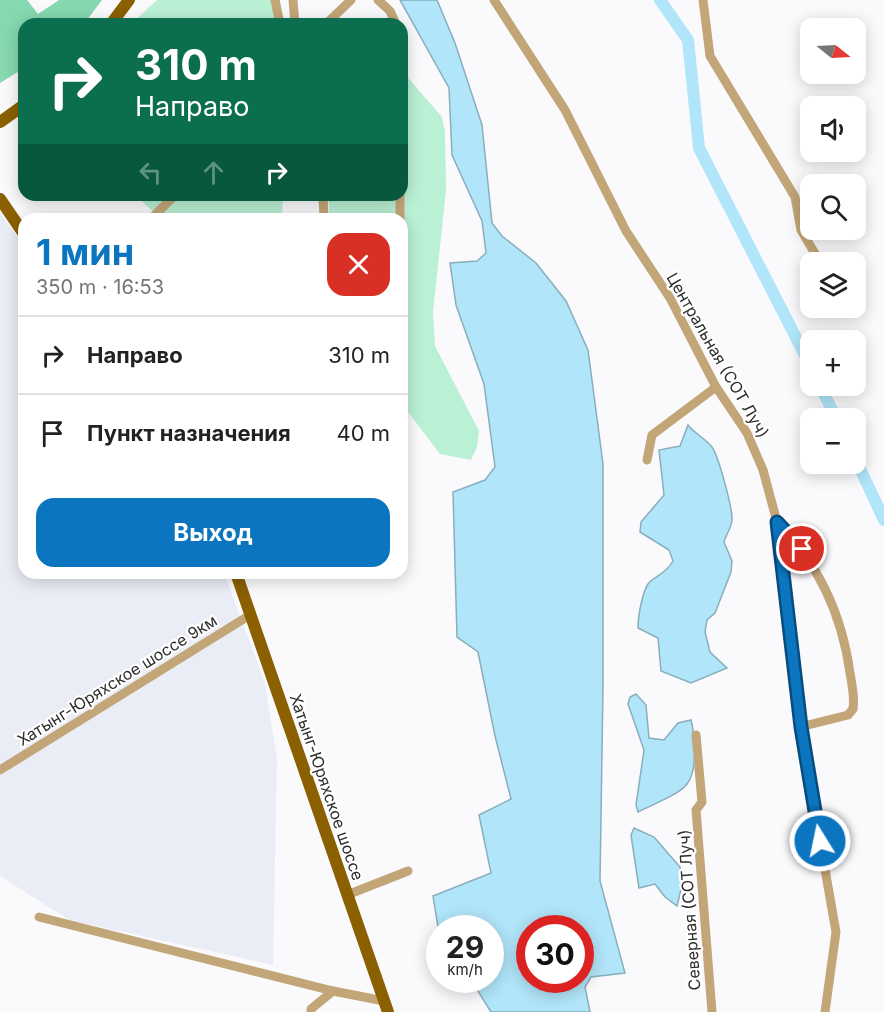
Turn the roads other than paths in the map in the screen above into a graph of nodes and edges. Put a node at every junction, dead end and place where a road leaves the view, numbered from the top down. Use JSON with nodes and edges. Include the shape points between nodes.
{"nodes":[{"id":1,"x":129,"y":0,"type":"edge"},
{"id":2,"x":275,"y":0,"type":"edge"},
{"id":3,"x":293,"y":0,"type":"edge"},
{"id":4,"x":351,"y":0,"type":"edge"},
{"id":5,"x":378,"y":0,"type":"edge"},
{"id":6,"x":494,"y":0,"type":"edge"},
{"id":7,"x":703,"y":0,"type":"edge"},
{"id":8,"x":116,"y":18,"type":"edge"},
{"id":9,"x":279,"y":18,"type":"edge"},
{"id":10,"x":294,"y":18,"type":"edge"},
{"id":11,"x":332,"y":18,"type":"edge"},
{"id":12,"x":393,"y":18,"type":"edge"},
{"id":13,"x":18,"y":109,"type":"edge"},
{"id":14,"x":0,"y":122,"type":"edge"},
{"id":15,"x":0,"y":199,"type":"edge"},
{"id":16,"x":170,"y":201,"type":"edge"},
{"id":17,"x":157,"y":213,"type":"edge"},
{"id":18,"x":18,"y":225,"type":"edge"},
{"id":19,"x":814,"y":252,"type":"edge"},
{"id":20,"x":716,"y":387,"type":"junction"},
{"id":21,"x":647,"y":460,"type":"dead end"},
{"id":22,"x":777,"y":522,"type":"junction"},
{"id":23,"x":238,"y":579,"type":"edge"},
{"id":24,"x":250,"y":615,"type":"junction"},
{"id":25,"x":801,"y":727,"type":"junction"},
{"id":26,"x":696,"y":735,"type":"dead end"},
{"id":27,"x":0,"y":770,"type":"edge"},
{"id":28,"x":408,"y":871,"type":"dead end"},
{"id":29,"x":346,"y":895,"type":"junction"},
{"id":30,"x":39,"y":917,"type":"dead end"},
{"id":31,"x":333,"y":992,"type":"junction"},
{"id":32,"x":386,"y":1007,"type":"edge"},
{"id":33,"x":311,"y":1012,"type":"edge"},
{"id":34,"x":712,"y":1012,"type":"edge"},
{"id":35,"x":825,"y":1012,"type":"edge"}],
"edges":[{"from":1,"to":8,"type":"main road"},
{"from":2,"to":9,"type":"street"},
{"from":3,"to":10,"type":"street"},
{"from":4,"to":11,"type":"street"},
{"from":5,"to":12,"type":"street"},
{"from":6,"to":20,"type":"street","name":"Центральная (СОТ Луч)","via":[[565,110],[626,231],[670,298]]},
{"from":7,"to":19,"type":"street","via":[[710,56],[795,198],[801,230]]},
{"from":13,"to":14,"type":"main road"},
{"from":15,"to":18,"type":"main road"},
{"from":16,"to":17,"type":"street"},
{"from":20,"to":21,"type":"street","via":[[652,435]]},
{"from":20,"to":22,"type":"street","name":"Центральная (СОТ Луч)","via":[[755,449]]},
{"from":22,"to":25,"type":"street","name":"Центральная (СОТ Луч)"},
{"from":22,"to":25,"type":"street","via":[[802,549],[824,583],[838,620],[854,696],[854,709],[848,715]]},
{"from":23,"to":24,"type":"main road","name":"Хатынг-Юряхское шоссе"},
{"from":24,"to":27,"type":"street","name":"Хатынг-Юряхское шоссе 9км"},
{"from":24,"to":29,"type":"main road","name":"Хатынг-Юряхское шоссе"},
{"from":25,"to":35,"type":"street","name":"Центральная (СОТ Луч)","via":[[836,932]]},
{"from":26,"to":34,"type":"street","name":"Северная (СОТ Луч)","via":[[702,802],[696,810]]},
{"from":28,"to":29,"type":"street"},
{"from":29,"to":32,"type":"main road","name":"Хатынг-Юряхское шоссе"},
{"from":30,"to":31,"type":"street"},
{"from":31,"to":32,"type":"street"},
{"from":31,"to":33,"type":"street"}]}
